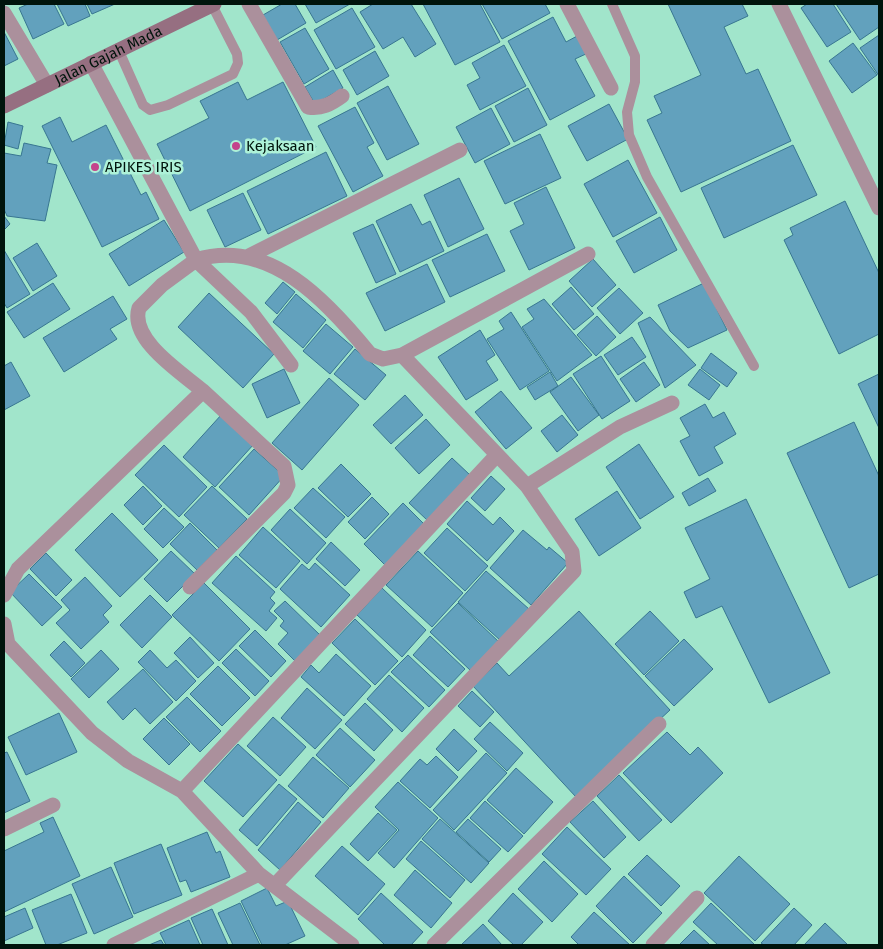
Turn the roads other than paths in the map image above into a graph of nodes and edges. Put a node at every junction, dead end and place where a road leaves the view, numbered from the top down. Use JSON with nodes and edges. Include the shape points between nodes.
{"nodes":[{"id":1,"x":213,"y":4,"type":"edge"},
{"id":2,"x":249,"y":4,"type":"edge"},
{"id":3,"x":567,"y":4,"type":"edge"},
{"id":4,"x":612,"y":4,"type":"edge"},
{"id":5,"x":780,"y":4,"type":"edge"},
{"id":6,"x":4,"y":13,"type":"edge"},
{"id":7,"x":119,"y":51,"type":"junction"},
{"id":8,"x":90,"y":63,"type":"junction"},
{"id":9,"x":47,"y":86,"type":"junction"},
{"id":10,"x":611,"y":88,"type":"dead end"},
{"id":11,"x":342,"y":96,"type":"dead end"},
{"id":12,"x":4,"y":106,"type":"edge"},
{"id":13,"x":460,"y":150,"type":"dead end"},
{"id":14,"x":879,"y":208,"type":"edge"},
{"id":15,"x":588,"y":254,"type":"dead end"},
{"id":16,"x":249,"y":256,"type":"junction"},
{"id":17,"x":196,"y":260,"type":"junction"},
{"id":18,"x":402,"y":355,"type":"junction"},
{"id":19,"x":291,"y":365,"type":"dead end"},
{"id":20,"x":754,"y":366,"type":"dead end"},
{"id":21,"x":202,"y":391,"type":"junction"},
{"id":22,"x":672,"y":404,"type":"dead end"},
{"id":23,"x":496,"y":456,"type":"junction"},
{"id":24,"x":527,"y":486,"type":"junction"},
{"id":25,"x":190,"y":587,"type":"dead end"},
{"id":26,"x":4,"y":595,"type":"edge"},
{"id":27,"x":4,"y":624,"type":"edge"},
{"id":28,"x":6,"y":645,"type":"edge"},
{"id":29,"x":659,"y":724,"type":"dead end"},
{"id":30,"x":182,"y":792,"type":"junction"},
{"id":31,"x":53,"y":805,"type":"dead end"},
{"id":32,"x":4,"y":829,"type":"edge"},
{"id":33,"x":259,"y":874,"type":"junction"},
{"id":34,"x":276,"y":885,"type":"junction"},
{"id":35,"x":697,"y":898,"type":"dead end"},
{"id":36,"x":114,"y":945,"type":"edge"},
{"id":37,"x":352,"y":945,"type":"edge"},
{"id":38,"x":434,"y":945,"type":"edge"},
{"id":39,"x":653,"y":945,"type":"edge"}],
"edges":[{"from":1,"to":7,"type":"main road","name":"Jalan Gajah Mada"},
{"from":1,"to":7,"type":"lane","via":[[237,54],[234,74],[150,110],[142,105]]},
{"from":2,"to":11,"type":"street","via":[[308,107],[330,105]]},
{"from":3,"to":10,"type":"street"},
{"from":4,"to":20,"type":"lane","via":[[635,56],[635,82],[627,112],[629,135],[647,176]]},
{"from":5,"to":14,"type":"street"},
{"from":6,"to":9,"type":"street"},
{"from":7,"to":8,"type":"main road","name":"Jalan Gajah Mada"},
{"from":8,"to":9,"type":"main road","name":"Jalan Gajah Mada"},
{"from":8,"to":17,"type":"street"},
{"from":9,"to":12,"type":"main road","name":"Jalan Gajah Mada"},
{"from":13,"to":16,"type":"street"},
{"from":15,"to":18,"type":"street"},
{"from":16,"to":17,"type":"street","via":[[215,254]]},
{"from":16,"to":18,"type":"street","via":[[302,283],[370,354],[383,359]]},
{"from":17,"to":19,"type":"street","via":[[251,312]]},
{"from":17,"to":21,"type":"street","via":[[148,297],[137,315],[143,336]]},
{"from":18,"to":23,"type":"street"},
{"from":21,"to":25,"type":"street","via":[[284,466],[288,485],[284,494]]},
{"from":21,"to":26,"type":"street","via":[[18,569]]},
{"from":22,"to":24,"type":"street","via":[[620,426]]},
{"from":23,"to":24,"type":"street"},
{"from":23,"to":30,"type":"street"},
{"from":24,"to":34,"type":"street","via":[[572,552],[574,572]]},
{"from":27,"to":28,"type":"street"},
{"from":28,"to":30,"type":"street","via":[[103,743]]},
{"from":29,"to":38,"type":"street"},
{"from":30,"to":33,"type":"street"},
{"from":31,"to":32,"type":"street"},
{"from":33,"to":34,"type":"street"},
{"from":33,"to":36,"type":"street"},
{"from":34,"to":37,"type":"street"},
{"from":35,"to":39,"type":"street"}]}
